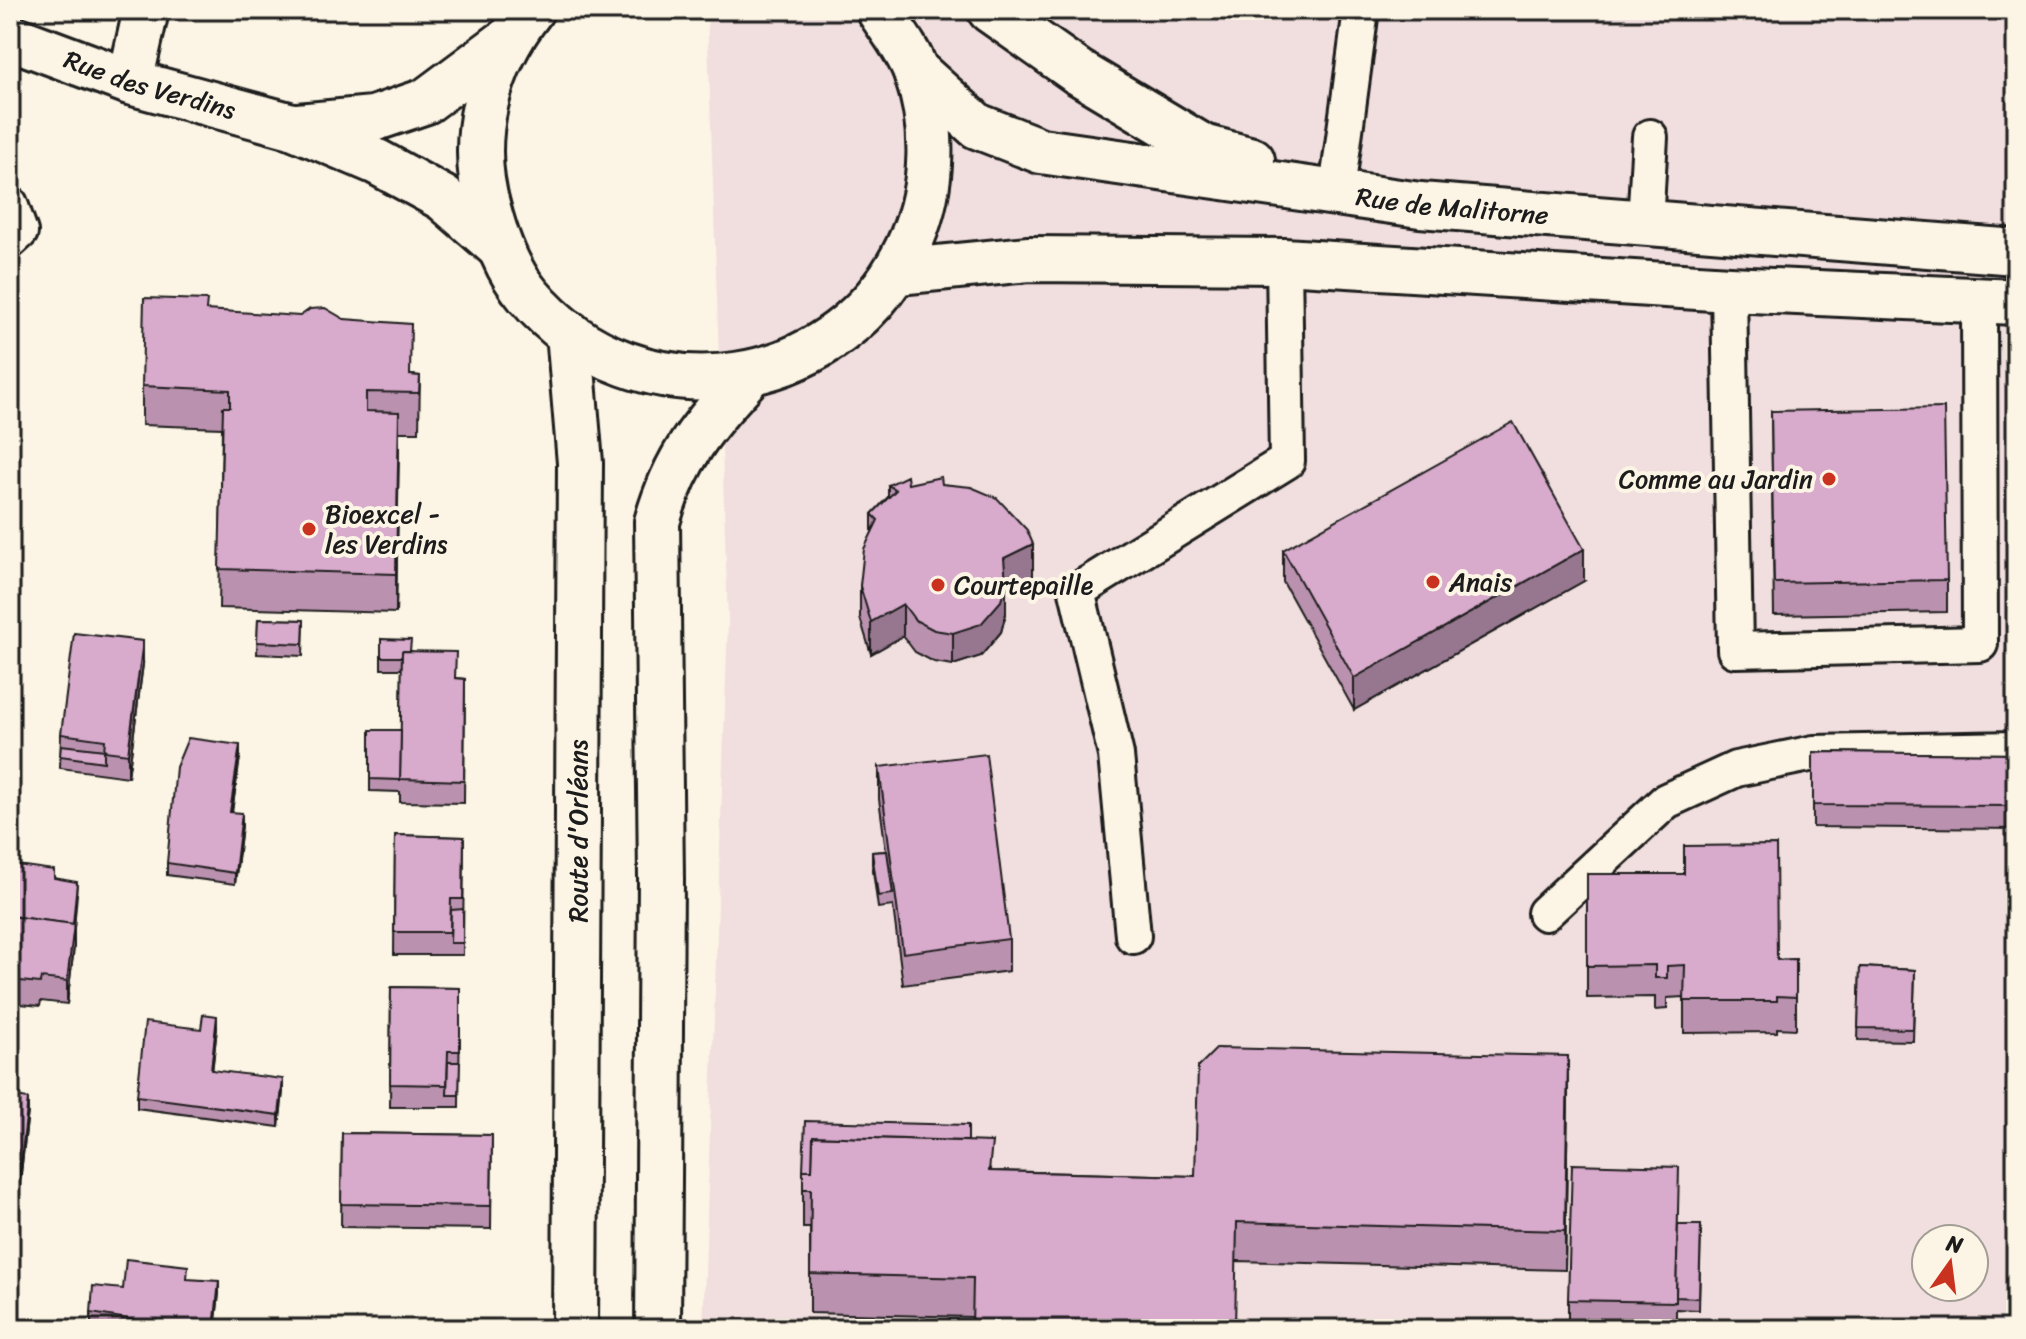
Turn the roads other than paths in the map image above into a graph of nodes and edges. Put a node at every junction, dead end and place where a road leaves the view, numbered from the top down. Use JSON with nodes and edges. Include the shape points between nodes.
{"nodes":[{"id":1,"x":146,"y":10,"type":"edge"},
{"id":2,"x":879,"y":10,"type":"edge"},
{"id":3,"x":990,"y":10,"type":"edge"},
{"id":4,"x":1361,"y":10,"type":"edge"},
{"id":5,"x":520,"y":25,"type":"edge"},
{"id":6,"x":10,"y":37,"type":"edge"},
{"id":7,"x":916,"y":71,"type":"junction"},
{"id":8,"x":130,"y":82,"type":"junction"},
{"id":9,"x":292,"y":126,"type":"junction"},
{"id":10,"x":1650,"y":137,"type":"dead end"},
{"id":11,"x":1338,"y":183,"type":"junction"},
{"id":12,"x":10,"y":204,"type":"edge"},
{"id":13,"x":1420,"y":205,"type":"junction"},
{"id":14,"x":1645,"y":224,"type":"junction"},
{"id":15,"x":10,"y":241,"type":"edge"},
{"id":16,"x":498,"y":246,"type":"junction"},
{"id":17,"x":2016,"y":252,"type":"edge"},
{"id":18,"x":1284,"y":261,"type":"junction"},
{"id":19,"x":898,"y":272,"type":"junction"},
{"id":20,"x":1729,"y":289,"type":"junction"},
{"id":21,"x":1997,"y":301,"type":"edge"},
{"id":22,"x":569,"y":333,"type":"junction"},
{"id":23,"x":750,"y":374,"type":"junction"},
{"id":24,"x":2016,"y":749,"type":"edge"},
{"id":25,"x":1545,"y":913,"type":"dead end"},
{"id":26,"x":1133,"y":936,"type":"dead end"},
{"id":27,"x":575,"y":1329,"type":"edge"},
{"id":28,"x":658,"y":1329,"type":"edge"}],
"edges":[{"from":1,"to":8,"type":"main road"},
{"from":2,"to":7,"type":"main road"},
{"from":3,"to":11,"type":"main road","via":[[1078,72],[1203,147]]},
{"from":4,"to":11,"type":"lane"},
{"from":5,"to":9,"type":"main road","name":"Rue des Verdins","via":[[426,101],[373,119]]},
{"from":5,"to":16,"type":"main road","via":[[483,106],[479,177]]},
{"from":6,"to":8,"type":"main road","name":"Rue des Verdins"},
{"from":7,"to":13,"type":"main road","name":"Rue de Malitorne","via":[[977,126],[1041,151]]},
{"from":7,"to":19,"type":"main road","via":[[931,139],[924,208]]},
{"from":8,"to":9,"type":"main road","name":"Rue des Verdins"},
{"from":9,"to":16,"type":"main road","name":"Rue des Verdins","via":[[377,162],[443,198]]},
{"from":10,"to":14,"type":"lane"},
{"from":11,"to":13,"type":"main road"},
{"from":12,"to":15,"type":"lane","via":[[20,232]]},
{"from":13,"to":14,"type":"main road","name":"Rue de Malitorne"},
{"from":14,"to":17,"type":"main road","name":"Rue de Malitorne"},
{"from":16,"to":22,"type":"main road","via":[[528,295]]},
{"from":18,"to":19,"type":"main road","via":[[1029,259]]},
{"from":18,"to":20,"type":"main road"},
{"from":18,"to":26,"type":"lane","via":[[1287,461],[1077,591],[1116,755]]},
{"from":19,"to":23,"type":"main road","via":[[858,319],[808,354]]},
{"from":20,"to":21,"type":"main road"},
{"from":20,"to":21,"type":"lane","via":[[1735,650],[1980,644]]},
{"from":22,"to":23,"type":"main road","via":[[624,364],[687,378]]},
{"from":22,"to":27,"type":"main road","name":"Route d'Orléans","via":[[580,463]]},
{"from":23,"to":28,"type":"main road","via":[[697,433],[668,486],[657,522]]},
{"from":24,"to":25,"type":"lane","via":[[1814,753],[1736,769],[1666,801]]}]}
